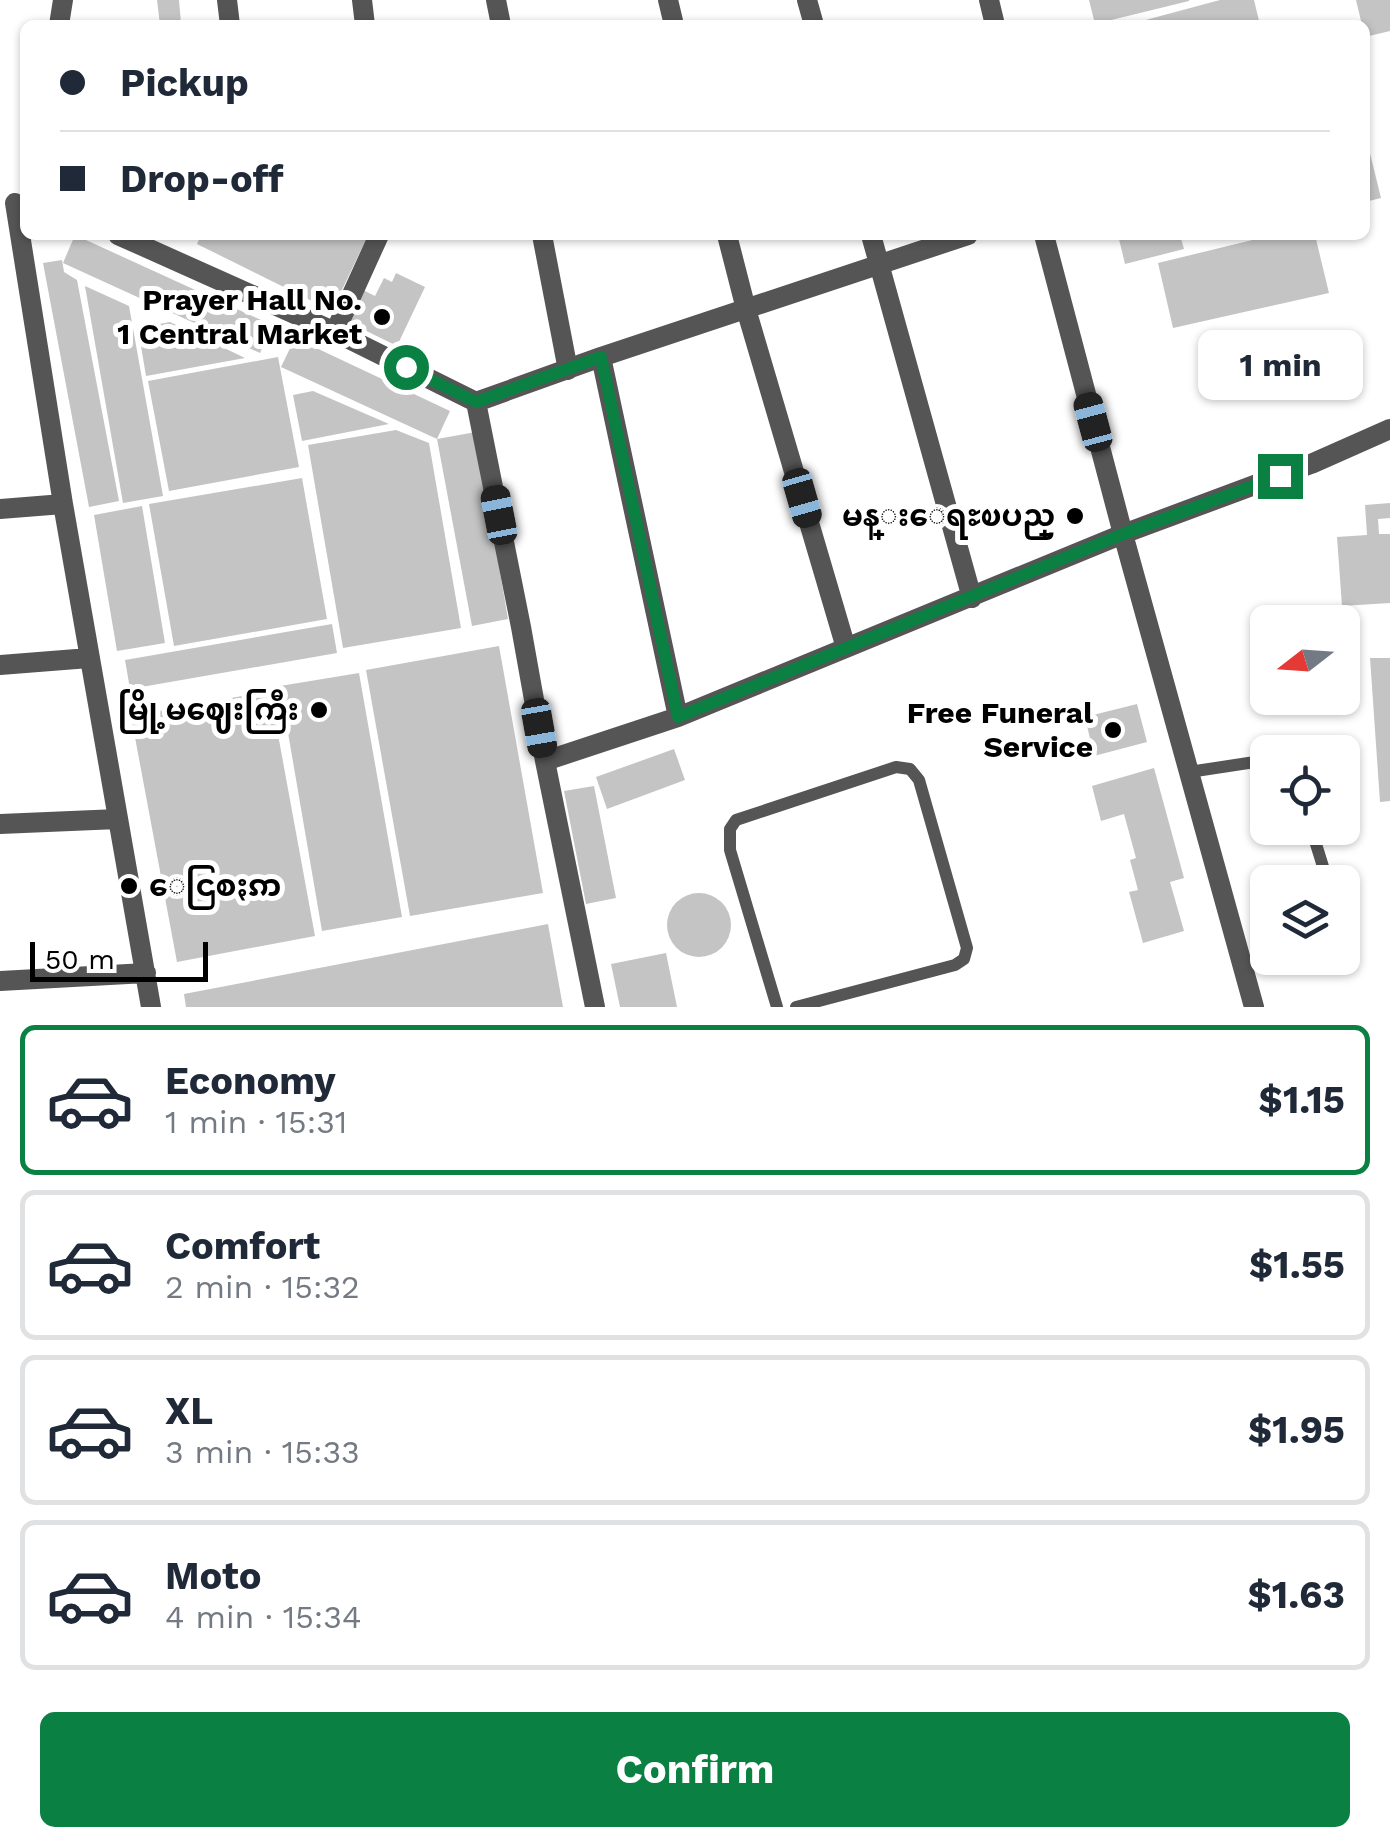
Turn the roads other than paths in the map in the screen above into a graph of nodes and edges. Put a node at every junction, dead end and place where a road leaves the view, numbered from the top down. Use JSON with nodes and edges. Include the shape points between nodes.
{"nodes":[{"id":1,"x":13,"y":205,"type":"edge"},
{"id":2,"x":129,"y":240,"type":"edge"},
{"id":3,"x":377,"y":240,"type":"edge"},
{"id":4,"x":543,"y":240,"type":"edge"},
{"id":5,"x":729,"y":240,"type":"edge"},
{"id":6,"x":872,"y":240,"type":"edge"},
{"id":7,"x":952,"y":240,"type":"edge"},
{"id":8,"x":1045,"y":240,"type":"edge"},
{"id":9,"x":878,"y":263,"type":"junction"},
{"id":10,"x":746,"y":309,"type":"junction"},
{"id":11,"x":335,"y":332,"type":"junction"},
{"id":12,"x":601,"y":357,"type":"junction"},
{"id":13,"x":568,"y":370,"type":"junction"},
{"id":14,"x":476,"y":402,"type":"junction"},
{"id":15,"x":1390,"y":429,"type":"edge"},
{"id":16,"x":63,"y":504,"type":"junction"},
{"id":17,"x":0,"y":508,"type":"edge"},
{"id":18,"x":1123,"y":534,"type":"junction"},
{"id":19,"x":972,"y":598,"type":"junction"},
{"id":20,"x":846,"y":648,"type":"junction"},
{"id":21,"x":90,"y":658,"type":"junction"},
{"id":22,"x":0,"y":665,"type":"edge"},
{"id":23,"x":678,"y":717,"type":"junction"},
{"id":24,"x":545,"y":761,"type":"junction"},
{"id":25,"x":1250,"y":763,"type":"edge"},
{"id":26,"x":1189,"y":772,"type":"junction"},
{"id":27,"x":118,"y":819,"type":"junction"},
{"id":28,"x":0,"y":824,"type":"edge"},
{"id":29,"x":146,"y":974,"type":"junction"},
{"id":30,"x":0,"y":981,"type":"edge"},
{"id":31,"x":151,"y":1007,"type":"edge"},
{"id":32,"x":595,"y":1007,"type":"edge"},
{"id":33,"x":777,"y":1007,"type":"edge"},
{"id":34,"x":796,"y":1007,"type":"edge"},
{"id":35,"x":1254,"y":1007,"type":"edge"}],
"edges":[{"from":1,"to":16,"type":"street"},
{"from":2,"to":11,"type":"street"},
{"from":3,"to":11,"type":"street"},
{"from":4,"to":13,"type":"street"},
{"from":5,"to":10,"type":"street"},
{"from":6,"to":9,"type":"street"},
{"from":7,"to":9,"type":"street"},
{"from":8,"to":18,"type":"street"},
{"from":9,"to":10,"type":"street"},
{"from":9,"to":19,"type":"street"},
{"from":10,"to":12,"type":"street"},
{"from":10,"to":20,"type":"street"},
{"from":11,"to":14,"type":"street"},
{"from":12,"to":13,"type":"street"},
{"from":12,"to":23,"type":"street"},
{"from":13,"to":14,"type":"street"},
{"from":14,"to":24,"type":"street"},
{"from":15,"to":18,"type":"street"},
{"from":16,"to":17,"type":"street"},
{"from":16,"to":21,"type":"street"},
{"from":18,"to":19,"type":"street"},
{"from":18,"to":26,"type":"street"},
{"from":19,"to":20,"type":"street"},
{"from":20,"to":23,"type":"street"},
{"from":21,"to":22,"type":"street"},
{"from":21,"to":27,"type":"street"},
{"from":23,"to":24,"type":"street"},
{"from":24,"to":32,"type":"street"},
{"from":25,"to":26,"type":"lane"},
{"from":26,"to":35,"type":"street"},
{"from":27,"to":28,"type":"street"},
{"from":27,"to":29,"type":"street"},
{"from":29,"to":30,"type":"street"},
{"from":29,"to":31,"type":"street"},
{"from":33,"to":34,"type":"lane","via":[[730,850],[730,829],[736,820],[896,767],[910,769],[919,780],[968,948],[964,958]]}]}
